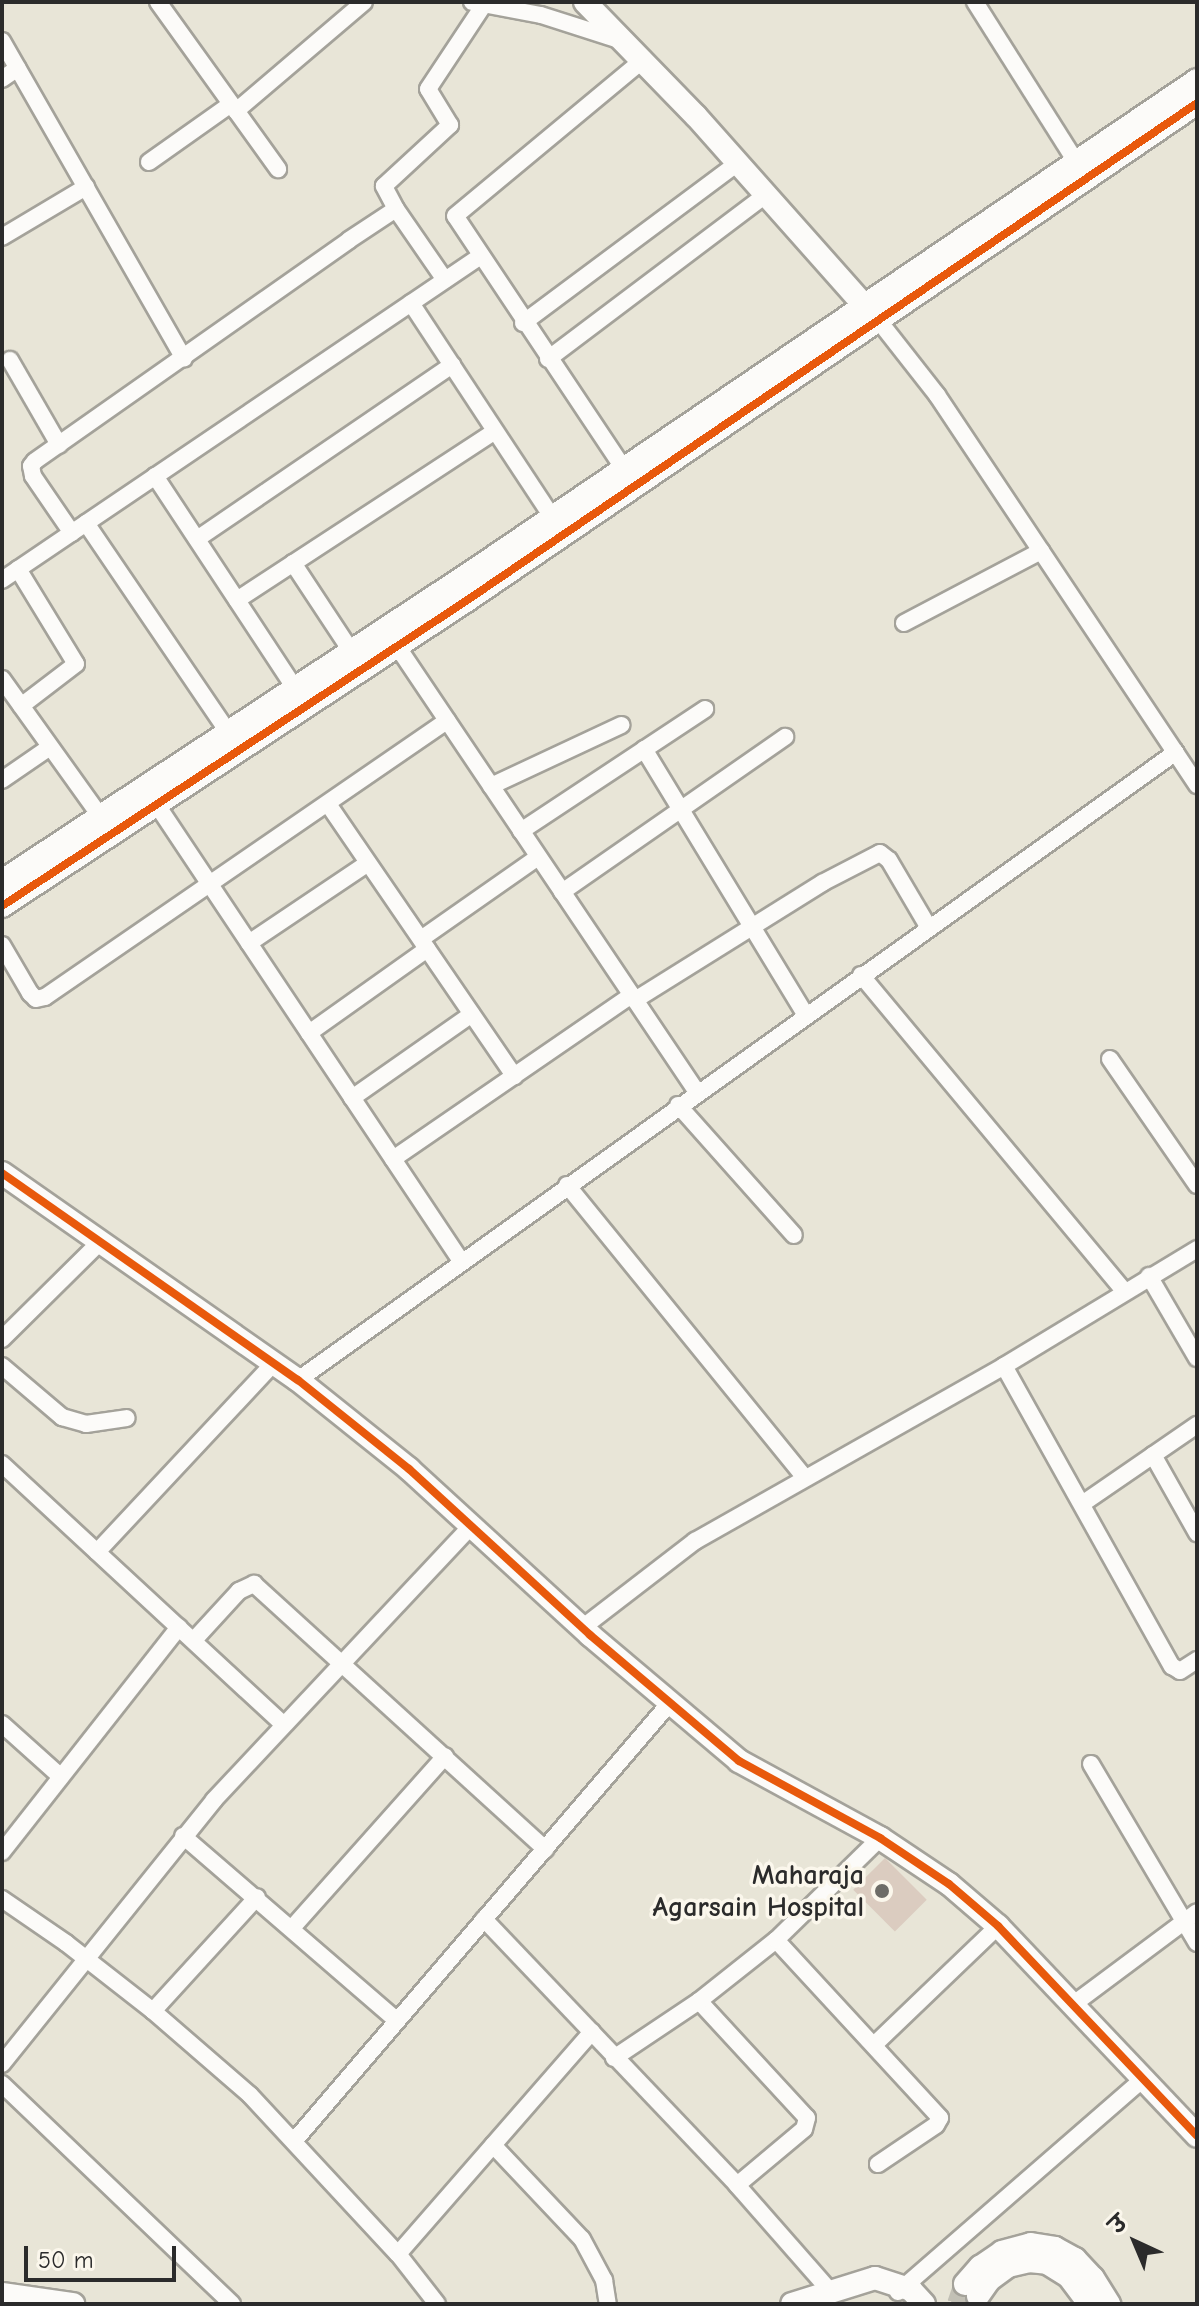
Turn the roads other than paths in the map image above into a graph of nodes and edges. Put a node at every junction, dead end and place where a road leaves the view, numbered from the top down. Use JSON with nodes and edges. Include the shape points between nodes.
{"nodes":[{"id":1,"x":158,"y":2,"type":"edge"},
{"id":2,"x":364,"y":2,"type":"edge"},
{"id":3,"x":585,"y":2,"type":"edge"},
{"id":4,"x":975,"y":2,"type":"edge"},
{"id":5,"x":479,"y":3,"type":"edge"},
{"id":6,"x":2,"y":41,"type":"edge"},
{"id":7,"x":624,"y":42,"type":"junction"},
{"id":8,"x":642,"y":61,"type":"junction"},
{"id":9,"x":18,"y":68,"type":"junction"},
{"id":10,"x":2,"y":79,"type":"edge"},
{"id":11,"x":1197,"y":80,"type":"edge"},
{"id":12,"x":1197,"y":103,"type":"edge"},
{"id":13,"x":234,"y":108,"type":"junction"},
{"id":14,"x":149,"y":162,"type":"dead end"},
{"id":15,"x":1076,"y":162,"type":"junction"},
{"id":16,"x":738,"y":163,"type":"junction"},
{"id":17,"x":278,"y":169,"type":"dead end"},
{"id":18,"x":86,"y":187,"type":"junction"},
{"id":19,"x":766,"y":195,"type":"junction"},
{"id":20,"x":396,"y":209,"type":"junction"},
{"id":21,"x":2,"y":237,"type":"edge"},
{"id":22,"x":479,"y":257,"type":"junction"},
{"id":23,"x":445,"y":280,"type":"junction"},
{"id":24,"x":411,"y":303,"type":"junction"},
{"id":25,"x":871,"y":313,"type":"junction"},
{"id":26,"x":523,"y":323,"type":"junction"},
{"id":27,"x":184,"y":359,"type":"junction"},
{"id":28,"x":548,"y":359,"type":"junction"},
{"id":29,"x":10,"y":360,"type":"dead end"},
{"id":30,"x":452,"y":365,"type":"junction"},
{"id":31,"x":495,"y":431,"type":"junction"},
{"id":32,"x":59,"y":445,"type":"junction"},
{"id":33,"x":155,"y":476,"type":"junction"},
{"id":34,"x":629,"y":478,"type":"junction"},
{"id":35,"x":552,"y":517,"type":"junction"},
{"id":36,"x":86,"y":523,"type":"junction"},
{"id":37,"x":72,"y":533,"type":"junction"},
{"id":38,"x":197,"y":539,"type":"junction"},
{"id":39,"x":1041,"y":551,"type":"junction"},
{"id":40,"x":293,"y":563,"type":"junction"},
{"id":41,"x":18,"y":569,"type":"junction"},
{"id":42,"x":2,"y":580,"type":"edge"},
{"id":43,"x":237,"y":600,"type":"junction"},
{"id":44,"x":904,"y":623,"type":"dead end"},
{"id":45,"x":391,"y":637,"type":"junction"},
{"id":46,"x":351,"y":651,"type":"junction"},
{"id":47,"x":2,"y":679,"type":"edge"},
{"id":48,"x":295,"y":688,"type":"junction"},
{"id":49,"x":21,"y":706,"type":"junction"},
{"id":50,"x":705,"y":709,"type":"dead end"},
{"id":51,"x":447,"y":721,"type":"junction"},
{"id":52,"x":621,"y":725,"type":"dead end"},
{"id":53,"x":228,"y":732,"type":"junction"},
{"id":54,"x":785,"y":737,"type":"dead end"},
{"id":55,"x":50,"y":747,"type":"junction"},
{"id":56,"x":644,"y":749,"type":"junction"},
{"id":57,"x":1176,"y":752,"type":"junction"},
{"id":58,"x":2,"y":780,"type":"edge"},
{"id":59,"x":1197,"y":785,"type":"edge"},
{"id":60,"x":491,"y":786,"type":"junction"},
{"id":61,"x":150,"y":795,"type":"junction"},
{"id":62,"x":328,"y":804,"type":"junction"},
{"id":63,"x":681,"y":809,"type":"junction"},
{"id":64,"x":100,"y":816,"type":"junction"},
{"id":65,"x":521,"y":831,"type":"junction"},
{"id":66,"x":538,"y":857,"type":"junction"},
{"id":67,"x":368,"y":863,"type":"junction"},
{"id":68,"x":2,"y":881,"type":"edge"},
{"id":69,"x":209,"y":883,"type":"junction"},
{"id":70,"x":562,"y":892,"type":"junction"},
{"id":71,"x":2,"y":906,"type":"edge"},
{"id":72,"x":753,"y":925,"type":"junction"},
{"id":73,"x":929,"y":928,"type":"junction"},
{"id":74,"x":249,"y":943,"type":"junction"},
{"id":75,"x":424,"y":944,"type":"junction"},
{"id":76,"x":2,"y":945,"type":"edge"},
{"id":77,"x":861,"y":975,"type":"junction"},
{"id":78,"x":633,"y":997,"type":"junction"},
{"id":79,"x":472,"y":1014,"type":"junction"},
{"id":80,"x":806,"y":1015,"type":"junction"},
{"id":81,"x":309,"y":1033,"type":"junction"},
{"id":82,"x":1110,"y":1059,"type":"dead end"},
{"id":83,"x":514,"y":1076,"type":"junction"},
{"id":84,"x":697,"y":1092,"type":"junction"},
{"id":85,"x":352,"y":1098,"type":"junction"},
{"id":86,"x":678,"y":1105,"type":"junction"},
{"id":87,"x":393,"y":1159,"type":"junction"},
{"id":88,"x":2,"y":1174,"type":"edge"},
{"id":89,"x":567,"y":1185,"type":"junction"},
{"id":90,"x":1197,"y":1185,"type":"edge"},
{"id":91,"x":794,"y":1235,"type":"dead end"},
{"id":92,"x":101,"y":1241,"type":"junction"},
{"id":93,"x":1197,"y":1249,"type":"edge"},
{"id":94,"x":461,"y":1261,"type":"junction"},
{"id":95,"x":1149,"y":1276,"type":"junction"},
{"id":96,"x":1124,"y":1291,"type":"junction"},
{"id":97,"x":2,"y":1339,"type":"edge"},
{"id":98,"x":1197,"y":1358,"type":"edge"},
{"id":99,"x":274,"y":1363,"type":"junction"},
{"id":100,"x":2,"y":1366,"type":"edge"},
{"id":101,"x":1004,"y":1366,"type":"junction"},
{"id":102,"x":298,"y":1380,"type":"junction"},
{"id":103,"x":127,"y":1418,"type":"dead end"},
{"id":104,"x":1197,"y":1425,"type":"edge"},
{"id":105,"x":1153,"y":1455,"type":"junction"},
{"id":106,"x":2,"y":1464,"type":"edge"},
{"id":107,"x":804,"y":1477,"type":"junction"},
{"id":108,"x":1082,"y":1504,"type":"junction"},
{"id":109,"x":471,"y":1526,"type":"junction"},
{"id":110,"x":1197,"y":1533,"type":"edge"},
{"id":111,"x":97,"y":1552,"type":"junction"},
{"id":112,"x":179,"y":1627,"type":"junction"},
{"id":113,"x":582,"y":1628,"type":"junction"},
{"id":114,"x":194,"y":1640,"type":"junction"},
{"id":115,"x":1197,"y":1660,"type":"edge"},
{"id":116,"x":342,"y":1662,"type":"junction"},
{"id":117,"x":669,"y":1704,"type":"junction"},
{"id":118,"x":2,"y":1724,"type":"edge"},
{"id":119,"x":283,"y":1724,"type":"junction"},
{"id":120,"x":445,"y":1756,"type":"junction"},
{"id":121,"x":1091,"y":1764,"type":"dead end"},
{"id":122,"x":61,"y":1777,"type":"junction"},
{"id":123,"x":183,"y":1836,"type":"junction"},
{"id":124,"x":880,"y":1838,"type":"junction"},
{"id":125,"x":545,"y":1849,"type":"junction"},
{"id":126,"x":2,"y":1852,"type":"edge"},
{"id":127,"x":257,"y":1897,"type":"junction"},
{"id":128,"x":2,"y":1899,"type":"edge"},
{"id":129,"x":1191,"y":1917,"type":"edge"},
{"id":130,"x":484,"y":1919,"type":"junction"},
{"id":131,"x":998,"y":1926,"type":"junction"},
{"id":132,"x":292,"y":1928,"type":"junction"},
{"id":133,"x":776,"y":1940,"type":"junction"},
{"id":134,"x":1197,"y":1943,"type":"edge"},
{"id":135,"x":85,"y":1958,"type":"junction"},
{"id":136,"x":699,"y":2001,"type":"junction"},
{"id":137,"x":1071,"y":2006,"type":"junction"},
{"id":138,"x":153,"y":2011,"type":"junction"},
{"id":139,"x":397,"y":2021,"type":"junction"},
{"id":140,"x":592,"y":2032,"type":"junction"},
{"id":141,"x":874,"y":2045,"type":"junction"},
{"id":142,"x":614,"y":2058,"type":"junction"},
{"id":143,"x":2,"y":2064,"type":"edge"},
{"id":144,"x":1141,"y":2081,"type":"junction"},
{"id":145,"x":2,"y":2084,"type":"edge"},
{"id":146,"x":1197,"y":2136,"type":"edge"},
{"id":147,"x":295,"y":2140,"type":"junction"},
{"id":148,"x":493,"y":2145,"type":"junction"},
{"id":149,"x":878,"y":2164,"type":"dead end"},
{"id":150,"x":737,"y":2185,"type":"junction"},
{"id":151,"x":398,"y":2254,"type":"junction"},
{"id":152,"x":831,"y":2292,"type":"junction"},
{"id":153,"x":897,"y":2292,"type":"edge"},
{"id":154,"x":2,"y":2294,"type":"edge"},
{"id":155,"x":73,"y":2304,"type":"edge"},
{"id":156,"x":232,"y":2304,"type":"edge"},
{"id":157,"x":437,"y":2304,"type":"edge"},
{"id":158,"x":608,"y":2304,"type":"edge"},
{"id":159,"x":792,"y":2304,"type":"edge"},
{"id":160,"x":924,"y":2304,"type":"edge"},
{"id":161,"x":1089,"y":2304,"type":"edge"},
{"id":162,"x":1109,"y":2304,"type":"edge"}],
"edges":[{"from":1,"to":13,"type":"street"},
{"from":2,"to":13,"type":"street"},
{"from":3,"to":7,"type":"street"},
{"from":4,"to":15,"type":"street"},
{"from":5,"to":7,"type":"street","via":[[541,15]]},
{"from":5,"to":20,"type":"street","via":[[428,89],[450,125],[384,186]]},
{"from":6,"to":9,"type":"street"},
{"from":7,"to":8,"type":"street"},
{"from":8,"to":16,"type":"street"},
{"from":8,"to":22,"type":"street","via":[[457,213]]},
{"from":9,"to":10,"type":"street"},
{"from":9,"to":18,"type":"street"},
{"from":11,"to":15,"type":"street"},
{"from":12,"to":25,"type":"street"},
{"from":13,"to":14,"type":"street"},
{"from":13,"to":17,"type":"street"},
{"from":15,"to":25,"type":"street"},
{"from":16,"to":19,"type":"street"},
{"from":16,"to":26,"type":"street"},
{"from":18,"to":21,"type":"street"},
{"from":18,"to":27,"type":"street"},
{"from":19,"to":25,"type":"street"},
{"from":19,"to":28,"type":"street"},
{"from":20,"to":23,"type":"street"},
{"from":20,"to":27,"type":"street"},
{"from":22,"to":23,"type":"street"},
{"from":22,"to":26,"type":"street"},
{"from":23,"to":24,"type":"street"},
{"from":24,"to":30,"type":"street"},
{"from":24,"to":33,"type":"street"},
{"from":25,"to":34,"type":"street"},
{"from":25,"to":39,"type":"street","via":[[937,395]]},
{"from":26,"to":28,"type":"street"},
{"from":27,"to":32,"type":"street"},
{"from":28,"to":34,"type":"street"},
{"from":29,"to":32,"type":"street"},
{"from":30,"to":31,"type":"street"},
{"from":30,"to":38,"type":"street"},
{"from":31,"to":35,"type":"street"},
{"from":31,"to":40,"type":"street"},
{"from":32,"to":37,"type":"street","via":[[35,461],[31,471]]},
{"from":33,"to":36,"type":"street"},
{"from":33,"to":38,"type":"street"},
{"from":34,"to":35,"type":"street"},
{"from":34,"to":45,"type":"street"},
{"from":35,"to":45,"type":"street"},
{"from":36,"to":37,"type":"street"},
{"from":36,"to":53,"type":"street"},
{"from":37,"to":41,"type":"street"},
{"from":38,"to":43,"type":"street"},
{"from":39,"to":44,"type":"street"},
{"from":39,"to":57,"type":"street"},
{"from":40,"to":43,"type":"street"},
{"from":40,"to":46,"type":"street"},
{"from":41,"to":42,"type":"street"},
{"from":41,"to":49,"type":"street","via":[[76,664]]},
{"from":43,"to":48,"type":"street"},
{"from":45,"to":46,"type":"street"},
{"from":45,"to":51,"type":"street"},
{"from":45,"to":61,"type":"street"},
{"from":46,"to":48,"type":"street"},
{"from":47,"to":49,"type":"street"},
{"from":48,"to":53,"type":"street"},
{"from":49,"to":55,"type":"street"},
{"from":50,"to":56,"type":"street"},
{"from":51,"to":60,"type":"street"},
{"from":51,"to":62,"type":"street"},
{"from":52,"to":60,"type":"street"},
{"from":53,"to":61,"type":"street"},
{"from":54,"to":63,"type":"street"},
{"from":55,"to":58,"type":"street"},
{"from":55,"to":64,"type":"street"},
{"from":56,"to":63,"type":"street"},
{"from":56,"to":65,"type":"street"},
{"from":57,"to":59,"type":"street"},
{"from":57,"to":73,"type":"street"},
{"from":60,"to":65,"type":"street"},
{"from":61,"to":64,"type":"street"},
{"from":61,"to":69,"type":"street"},
{"from":61,"to":71,"type":"street"},
{"from":62,"to":67,"type":"street"},
{"from":62,"to":69,"type":"street"},
{"from":63,"to":70,"type":"street"},
{"from":63,"to":72,"type":"street"},
{"from":64,"to":68,"type":"street"},
{"from":65,"to":66,"type":"street"},
{"from":66,"to":70,"type":"street"},
{"from":66,"to":75,"type":"street"},
{"from":67,"to":74,"type":"street"},
{"from":67,"to":75,"type":"street"},
{"from":69,"to":74,"type":"street"},
{"from":69,"to":76,"type":"street","via":[[40,999],[30,993]]},
{"from":70,"to":78,"type":"street"},
{"from":72,"to":73,"type":"street","via":[[880,853]]},
{"from":72,"to":78,"type":"street"},
{"from":72,"to":80,"type":"street"},
{"from":73,"to":77,"type":"street"},
{"from":74,"to":81,"type":"street"},
{"from":75,"to":79,"type":"street"},
{"from":75,"to":81,"type":"street"},
{"from":77,"to":80,"type":"street"},
{"from":77,"to":96,"type":"street"},
{"from":78,"to":83,"type":"street"},
{"from":78,"to":84,"type":"street"},
{"from":79,"to":83,"type":"street"},
{"from":79,"to":85,"type":"street"},
{"from":80,"to":84,"type":"street"},
{"from":81,"to":85,"type":"street"},
{"from":82,"to":90,"type":"street"},
{"from":83,"to":87,"type":"street"},
{"from":84,"to":86,"type":"street"},
{"from":85,"to":87,"type":"street"},
{"from":86,"to":89,"type":"street"},
{"from":86,"to":91,"type":"street"},
{"from":87,"to":94,"type":"street"},
{"from":88,"to":92,"type":"street"},
{"from":89,"to":94,"type":"street"},
{"from":89,"to":107,"type":"street"},
{"from":92,"to":97,"type":"street"},
{"from":92,"to":99,"type":"street"},
{"from":93,"to":95,"type":"street"},
{"from":94,"to":102,"type":"street"},
{"from":95,"to":96,"type":"street"},
{"from":95,"to":98,"type":"street"},
{"from":96,"to":101,"type":"street"},
{"from":99,"to":102,"type":"street"},
{"from":99,"to":111,"type":"street"},
{"from":100,"to":103,"type":"street","via":[[62,1417],[86,1424]]},
{"from":101,"to":107,"type":"street"},
{"from":101,"to":108,"type":"street"},
{"from":102,"to":109,"type":"street"},
{"from":104,"to":105,"type":"street"},
{"from":105,"to":108,"type":"street"},
{"from":105,"to":110,"type":"street"},
{"from":106,"to":111,"type":"street"},
{"from":107,"to":113,"type":"street","via":[[695,1541]]},
{"from":108,"to":115,"type":"street","via":[[1172,1666],[1180,1671]]},
{"from":109,"to":113,"type":"street"},
{"from":109,"to":116,"type":"street"},
{"from":111,"to":112,"type":"street"},
{"from":112,"to":114,"type":"street"},
{"from":112,"to":122,"type":"street"},
{"from":113,"to":117,"type":"street"},
{"from":114,"to":116,"type":"street","via":[[239,1591],[254,1584]]},
{"from":114,"to":119,"type":"street"},
{"from":116,"to":119,"type":"street"},
{"from":116,"to":120,"type":"street"},
{"from":117,"to":124,"type":"street","via":[[739,1761]]},
{"from":117,"to":125,"type":"street"},
{"from":118,"to":122,"type":"street"},
{"from":119,"to":123,"type":"street"},
{"from":120,"to":125,"type":"street"},
{"from":120,"to":132,"type":"street"},
{"from":121,"to":129,"type":"street"},
{"from":122,"to":126,"type":"street"},
{"from":123,"to":127,"type":"street"},
{"from":123,"to":135,"type":"street"},
{"from":124,"to":131,"type":"street","via":[[949,1884]]},
{"from":124,"to":133,"type":"street"},
{"from":125,"to":130,"type":"street"},
{"from":127,"to":132,"type":"street"},
{"from":127,"to":138,"type":"street"},
{"from":128,"to":135,"type":"street"},
{"from":129,"to":134,"type":"street"},
{"from":129,"to":137,"type":"street"},
{"from":130,"to":139,"type":"street"},
{"from":130,"to":140,"type":"street"},
{"from":131,"to":137,"type":"street"},
{"from":131,"to":141,"type":"street"},
{"from":132,"to":139,"type":"street"},
{"from":133,"to":136,"type":"street"},
{"from":133,"to":141,"type":"street"},
{"from":135,"to":138,"type":"street"},
{"from":135,"to":143,"type":"street"},
{"from":136,"to":142,"type":"street"},
{"from":136,"to":150,"type":"street","via":[[807,2118],[804,2129]]},
{"from":137,"to":144,"type":"street"},
{"from":138,"to":147,"type":"street"},
{"from":139,"to":147,"type":"street"},
{"from":140,"to":142,"type":"street"},
{"from":140,"to":148,"type":"street"},
{"from":141,"to":149,"type":"street","via":[[940,2118]]},
{"from":142,"to":150,"type":"street"},
{"from":144,"to":146,"type":"street"},
{"from":144,"to":153,"type":"street"},
{"from":145,"to":156,"type":"street"},
{"from":147,"to":151,"type":"street"},
{"from":148,"to":151,"type":"street"},
{"from":148,"to":158,"type":"street","via":[[582,2239],[604,2280]]},
{"from":150,"to":152,"type":"street"},
{"from":151,"to":157,"type":"street"},
{"from":152,"to":153,"type":"street","via":[[875,2278]]},
{"from":152,"to":159,"type":"street"},
{"from":153,"to":160,"type":"street"},
{"from":154,"to":155,"type":"street"},
{"from":161,"to":162,"type":"street","via":[[1069,2277],[1047,2263],[1008,2266],[972,2290],[980,2267],[1002,2252],[1031,2244],[1075,2259]]}]}
